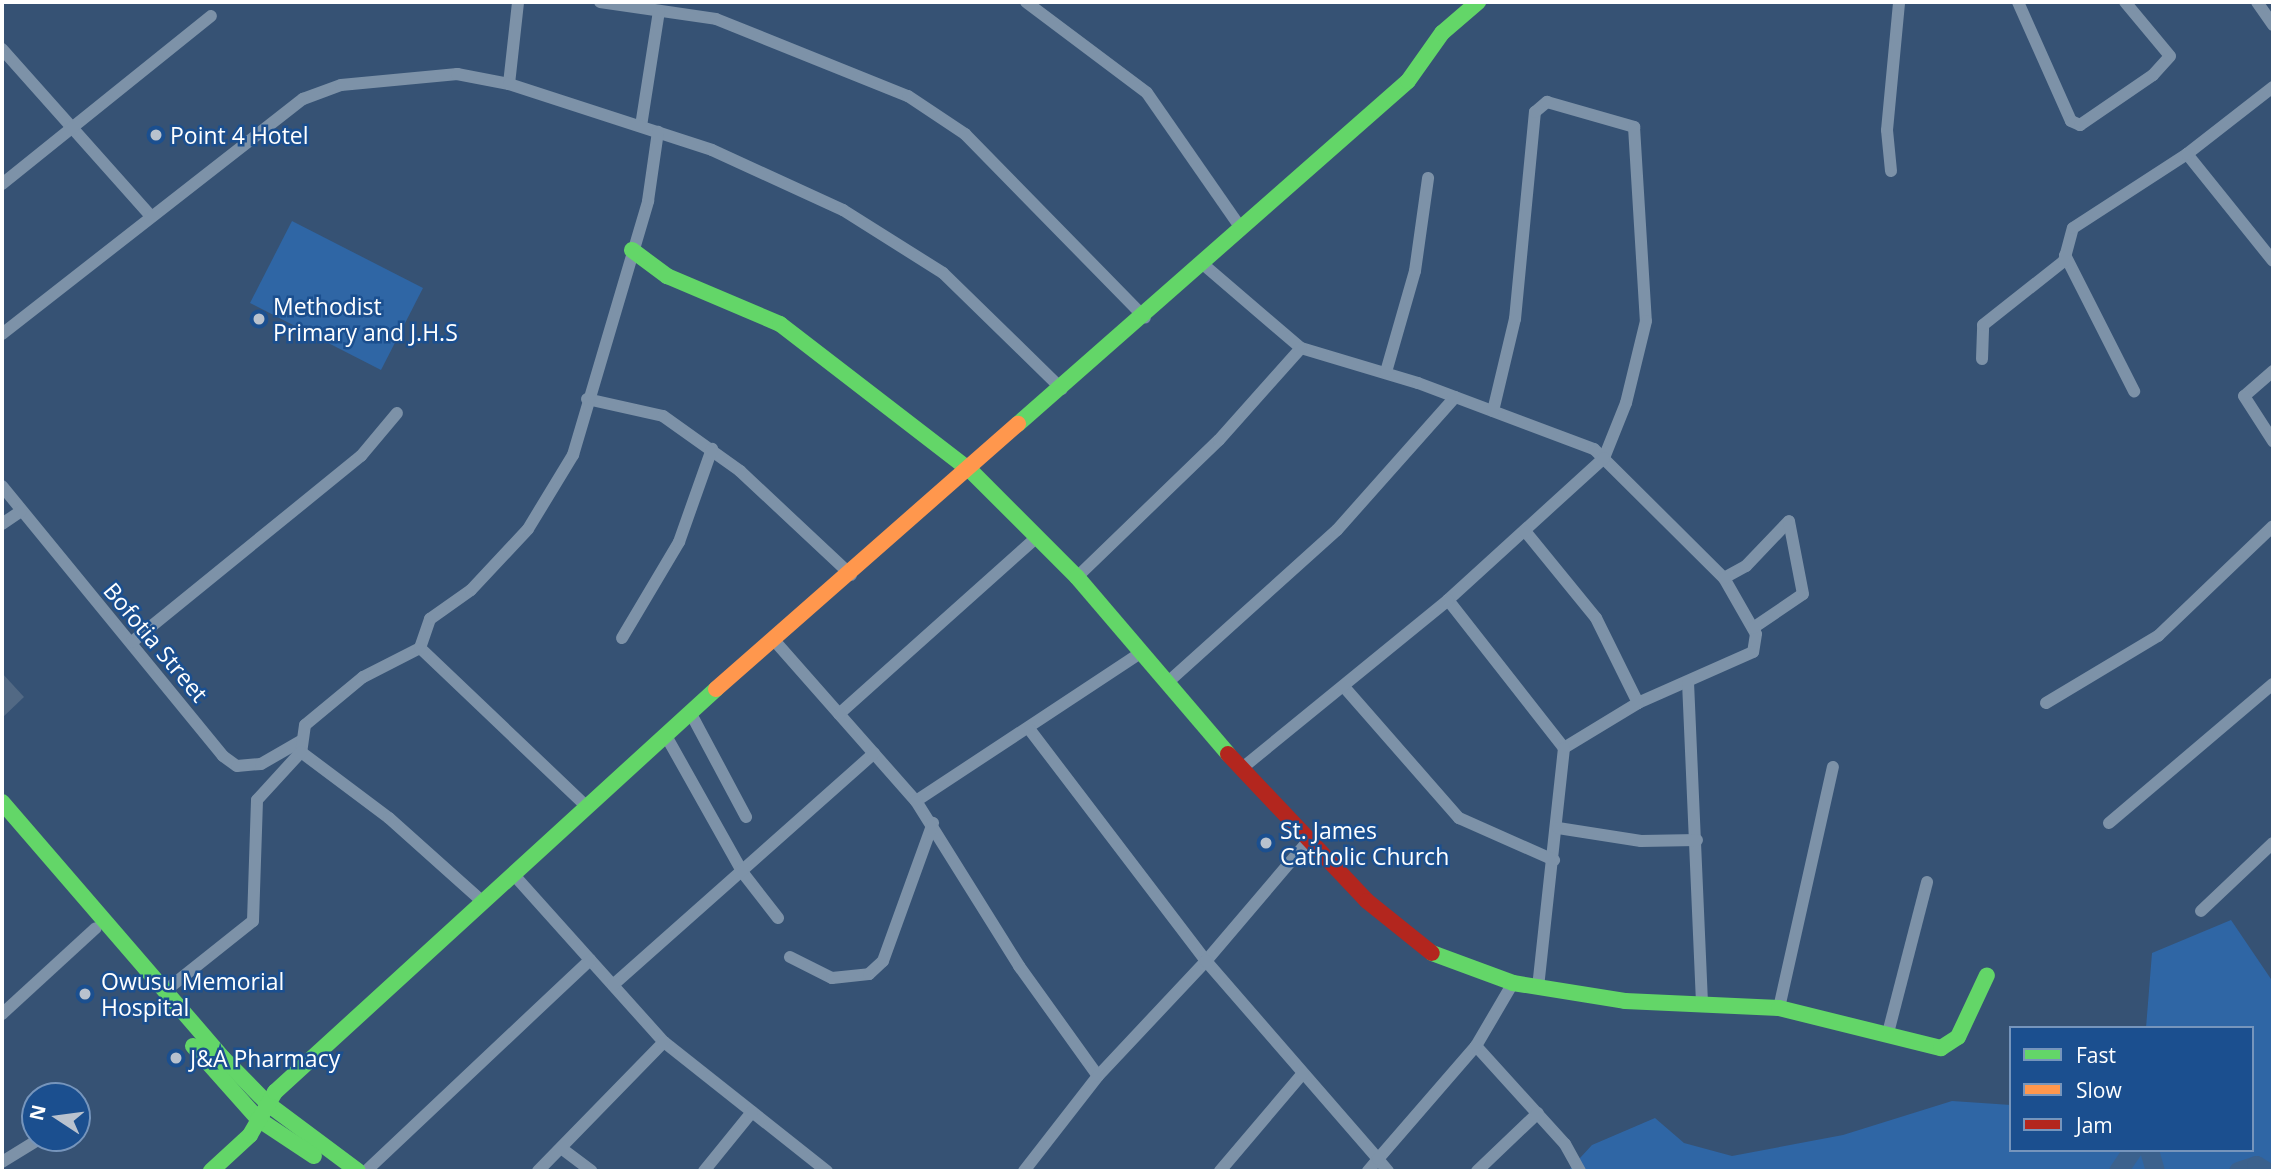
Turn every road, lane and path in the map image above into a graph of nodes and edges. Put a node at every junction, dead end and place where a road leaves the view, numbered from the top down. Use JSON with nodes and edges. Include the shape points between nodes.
{"nodes":[{"id":1,"x":518,"y":2,"type":"edge"},
{"id":2,"x":600,"y":2,"type":"edge"},
{"id":3,"x":1026,"y":2,"type":"edge"},
{"id":4,"x":1478,"y":2,"type":"edge"},
{"id":5,"x":1899,"y":2,"type":"edge"},
{"id":6,"x":2018,"y":2,"type":"edge"},
{"id":7,"x":2125,"y":2,"type":"edge"},
{"id":8,"x":2257,"y":2,"type":"edge"},
{"id":9,"x":701,"y":8,"type":"edge"},
{"id":10,"x":659,"y":11,"type":"junction"},
{"id":11,"x":211,"y":16,"type":"dead end"},
{"id":12,"x":2273,"y":25,"type":"edge"},
{"id":13,"x":2,"y":50,"type":"edge"},
{"id":14,"x":509,"y":84,"type":"junction"},
{"id":15,"x":2273,"y":87,"type":"edge"},
{"id":16,"x":641,"y":126,"type":"junction"},
{"id":17,"x":68,"y":128,"type":"junction"},
{"id":18,"x":658,"y":132,"type":"junction"},
{"id":19,"x":2187,"y":154,"type":"junction"},
{"id":20,"x":1891,"y":171,"type":"dead end"},
{"id":21,"x":1428,"y":178,"type":"dead end"},
{"id":22,"x":2,"y":184,"type":"edge"},
{"id":23,"x":150,"y":215,"type":"junction"},
{"id":24,"x":1240,"y":228,"type":"junction"},
{"id":25,"x":632,"y":250,"type":"junction"},
{"id":26,"x":2066,"y":255,"type":"junction"},
{"id":27,"x":2273,"y":261,"type":"edge"},
{"id":28,"x":1203,"y":265,"type":"junction"},
{"id":29,"x":1144,"y":318,"type":"junction"},
{"id":30,"x":2,"y":334,"type":"edge"},
{"id":31,"x":1301,"y":348,"type":"junction"},
{"id":32,"x":1982,"y":359,"type":"dead end"},
{"id":33,"x":2273,"y":371,"type":"edge"},
{"id":34,"x":1386,"y":372,"type":"junction"},
{"id":35,"x":1062,"y":389,"type":"junction"},
{"id":36,"x":2134,"y":391,"type":"dead end"},
{"id":37,"x":1455,"y":397,"type":"junction"},
{"id":38,"x":587,"y":399,"type":"junction"},
{"id":39,"x":1493,"y":411,"type":"junction"},
{"id":40,"x":397,"y":413,"type":"dead end"},
{"id":41,"x":2273,"y":441,"type":"edge"},
{"id":42,"x":712,"y":449,"type":"junction"},
{"id":43,"x":1604,"y":458,"type":"junction"},
{"id":44,"x":971,"y":471,"type":"junction"},
{"id":45,"x":2,"y":486,"type":"edge"},
{"id":46,"x":21,"y":511,"type":"junction"},
{"id":47,"x":2,"y":524,"type":"edge"},
{"id":48,"x":2273,"y":526,"type":"edge"},
{"id":49,"x":1525,"y":531,"type":"junction"},
{"id":50,"x":1037,"y":537,"type":"junction"},
{"id":51,"x":850,"y":575,"type":"junction"},
{"id":52,"x":1077,"y":577,"type":"junction"},
{"id":53,"x":1724,"y":578,"type":"junction"},
{"id":54,"x":1448,"y":600,"type":"junction"},
{"id":55,"x":1753,"y":628,"type":"junction"},
{"id":56,"x":622,"y":638,"type":"dead end"},
{"id":57,"x":773,"y":639,"type":"junction"},
{"id":58,"x":132,"y":642,"type":"junction"},
{"id":59,"x":420,"y":648,"type":"junction"},
{"id":60,"x":1142,"y":652,"type":"junction"},
{"id":61,"x":1688,"y":682,"type":"junction"},
{"id":62,"x":1167,"y":683,"type":"junction"},
{"id":63,"x":2273,"y":684,"type":"edge"},
{"id":64,"x":1345,"y":688,"type":"junction"},
{"id":65,"x":1638,"y":703,"type":"junction"},
{"id":66,"x":2046,"y":703,"type":"dead end"},
{"id":67,"x":690,"y":712,"type":"junction"},
{"id":68,"x":839,"y":714,"type":"junction"},
{"id":69,"x":1030,"y":730,"type":"junction"},
{"id":70,"x":665,"y":734,"type":"junction"},
{"id":71,"x":301,"y":747,"type":"junction"},
{"id":72,"x":1564,"y":748,"type":"junction"},
{"id":73,"x":874,"y":753,"type":"junction"},
{"id":74,"x":1833,"y":766,"type":"dead end"},
{"id":75,"x":1241,"y":769,"type":"junction"},
{"id":76,"x":916,"y":801,"type":"junction"},
{"id":77,"x":2,"y":802,"type":"edge"},
{"id":78,"x":585,"y":805,"type":"junction"},
{"id":79,"x":746,"y":817,"type":"dead end"},
{"id":80,"x":2,"y":818,"type":"edge"},
{"id":81,"x":933,"y":823,"type":"junction"},
{"id":82,"x":2109,"y":823,"type":"dead end"},
{"id":83,"x":1558,"y":828,"type":"junction"},
{"id":84,"x":1309,"y":840,"type":"junction"},
{"id":85,"x":1697,"y":840,"type":"junction"},
{"id":86,"x":2273,"y":843,"type":"edge"},
{"id":87,"x":1554,"y":860,"type":"junction"},
{"id":88,"x":743,"y":873,"type":"junction"},
{"id":89,"x":514,"y":874,"type":"junction"},
{"id":90,"x":1927,"y":882,"type":"dead end"},
{"id":91,"x":483,"y":902,"type":"junction"},
{"id":92,"x":2201,"y":911,"type":"dead end"},
{"id":93,"x":778,"y":918,"type":"dead end"},
{"id":94,"x":96,"y":928,"type":"junction"},
{"id":95,"x":790,"y":957,"type":"dead end"},
{"id":96,"x":590,"y":960,"type":"junction"},
{"id":97,"x":1206,"y":961,"type":"junction"},
{"id":98,"x":1987,"y":975,"type":"dead end"},
{"id":99,"x":1513,"y":983,"type":"junction"},
{"id":100,"x":613,"y":985,"type":"junction"},
{"id":101,"x":1538,"y":986,"type":"junction"},
{"id":102,"x":165,"y":991,"type":"junction"},
{"id":103,"x":1702,"y":1006,"type":"junction"},
{"id":104,"x":1779,"y":1008,"type":"junction"},
{"id":105,"x":2,"y":1014,"type":"edge"},
{"id":106,"x":1888,"y":1032,"type":"junction"},
{"id":107,"x":664,"y":1042,"type":"junction"},
{"id":108,"x":1476,"y":1046,"type":"junction"},
{"id":109,"x":1303,"y":1073,"type":"junction"},
{"id":110,"x":1098,"y":1076,"type":"junction"},
{"id":111,"x":268,"y":1104,"type":"junction"},
{"id":112,"x":752,"y":1112,"type":"junction"},
{"id":113,"x":1538,"y":1113,"type":"junction"},
{"id":114,"x":258,"y":1119,"type":"junction"},
{"id":115,"x":561,"y":1148,"type":"junction"},
{"id":116,"x":21,"y":1150,"type":"edge"},
{"id":117,"x":1378,"y":1159,"type":"junction"},
{"id":118,"x":2,"y":1162,"type":"edge"},
{"id":119,"x":211,"y":1171,"type":"edge"},
{"id":120,"x":335,"y":1171,"type":"edge"},
{"id":121,"x":358,"y":1171,"type":"edge"},
{"id":122,"x":366,"y":1171,"type":"edge"},
{"id":123,"x":538,"y":1171,"type":"edge"},
{"id":124,"x":591,"y":1171,"type":"edge"},
{"id":125,"x":704,"y":1171,"type":"edge"},
{"id":126,"x":827,"y":1171,"type":"edge"},
{"id":127,"x":1024,"y":1171,"type":"edge"},
{"id":128,"x":1220,"y":1171,"type":"edge"},
{"id":129,"x":1368,"y":1171,"type":"edge"},
{"id":130,"x":1388,"y":1171,"type":"edge"},
{"id":131,"x":1477,"y":1171,"type":"edge"},
{"id":132,"x":1580,"y":1171,"type":"edge"}],
"edges":[{"from":1,"to":14,"type":"street"},
{"from":2,"to":10,"type":"street"},
{"from":3,"to":24,"type":"street","via":[[1147,93]]},
{"from":4,"to":24,"type":"main road","via":[[1442,33],[1408,80]]},
{"from":5,"to":20,"type":"street","via":[[1887,130]]},
{"from":6,"to":7,"type":"street","via":[[2071,121],[2080,125],[2153,75],[2170,56]]},
{"from":8,"to":12,"type":"street"},
{"from":9,"to":10,"type":"street"},
{"from":9,"to":29,"type":"street","via":[[931,110],[965,134]]},
{"from":10,"to":16,"type":"street"},
{"from":11,"to":17,"type":"street"},
{"from":13,"to":17,"type":"street"},
{"from":14,"to":16,"type":"street"},
{"from":14,"to":23,"type":"street","via":[[434,74],[318,92],[259,129]]},
{"from":15,"to":19,"type":"street"},
{"from":16,"to":18,"type":"street"},
{"from":17,"to":22,"type":"street"},
{"from":17,"to":23,"type":"street"},
{"from":18,"to":25,"type":"street","via":[[648,201]]},
{"from":18,"to":35,"type":"street","via":[[792,183],[916,252]]},
{"from":19,"to":26,"type":"street","via":[[2073,228]]},
{"from":19,"to":27,"type":"street"},
{"from":21,"to":34,"type":"street","via":[[1415,271]]},
{"from":23,"to":30,"type":"street"},
{"from":24,"to":28,"type":"main road"},
{"from":25,"to":38,"type":"street"},
{"from":25,"to":44,"type":"main road","via":[[667,276],[780,324]]},
{"from":26,"to":32,"type":"street","via":[[1991,314],[1979,336]]},
{"from":26,"to":36,"type":"street"},
{"from":28,"to":29,"type":"main road"},
{"from":28,"to":31,"type":"street"},
{"from":29,"to":35,"type":"main road"},
{"from":31,"to":34,"type":"street"},
{"from":31,"to":52,"type":"street","via":[[1228,431]]},
{"from":33,"to":41,"type":"street","via":[[2245,397]]},
{"from":34,"to":37,"type":"street"},
{"from":35,"to":44,"type":"main road"},
{"from":37,"to":39,"type":"street"},
{"from":37,"to":62,"type":"street","via":[[1337,530]]},
{"from":38,"to":42,"type":"street","via":[[650,410]]},
{"from":38,"to":59,"type":"street","via":[[573,454],[528,529],[471,590],[430,619]]},
{"from":39,"to":43,"type":"street","via":[[1589,446]]},
{"from":39,"to":43,"type":"street","via":[[1515,319],[1535,112],[1547,102],[1634,127],[1646,331],[1637,376]]},
{"from":40,"to":58,"type":"street","via":[[361,456]]},
{"from":42,"to":51,"type":"street"},
{"from":42,"to":56,"type":"street","via":[[679,542]]},
{"from":43,"to":49,"type":"street"},
{"from":43,"to":53,"type":"street"},
{"from":44,"to":50,"type":"main road"},
{"from":44,"to":51,"type":"main road"},
{"from":45,"to":46,"type":"street","name":"Bofotia Street"},
{"from":46,"to":47,"type":"street"},
{"from":46,"to":58,"type":"street","name":"Bofotia Street"},
{"from":48,"to":66,"type":"street","via":[[2158,636]]},
{"from":49,"to":54,"type":"street"},
{"from":49,"to":65,"type":"street","via":[[1596,618]]},
{"from":50,"to":52,"type":"main road"},
{"from":50,"to":68,"type":"street"},
{"from":51,"to":57,"type":"main road"},
{"from":52,"to":60,"type":"main road"},
{"from":53,"to":55,"type":"street"},
{"from":53,"to":55,"type":"street","via":[[1746,566],[1788,522],[1803,594]]},
{"from":54,"to":64,"type":"street"},
{"from":54,"to":72,"type":"street"},
{"from":55,"to":61,"type":"street","via":[[1757,642],[1748,656]]},
{"from":57,"to":67,"type":"main road"},
{"from":57,"to":68,"type":"street"},
{"from":58,"to":71,"type":"street","name":"Bofotia Street","via":[[237,766],[272,761]]},
{"from":59,"to":71,"type":"street","via":[[352,685],[306,725]]},
{"from":59,"to":78,"type":"street"},
{"from":60,"to":62,"type":"main road"},
{"from":60,"to":69,"type":"street"},
{"from":61,"to":65,"type":"street"},
{"from":61,"to":85,"type":"street"},
{"from":62,"to":75,"type":"main road"},
{"from":63,"to":82,"type":"street"},
{"from":64,"to":75,"type":"street"},
{"from":64,"to":87,"type":"street","via":[[1459,818]]},
{"from":65,"to":72,"type":"street"},
{"from":67,"to":70,"type":"main road"},
{"from":67,"to":79,"type":"street"},
{"from":68,"to":73,"type":"street"},
{"from":69,"to":76,"type":"street"},
{"from":69,"to":97,"type":"street"},
{"from":70,"to":78,"type":"main road"},
{"from":70,"to":88,"type":"street"},
{"from":71,"to":91,"type":"street"},
{"from":71,"to":102,"type":"street","via":[[257,800],[253,920]]},
{"from":72,"to":83,"type":"street"},
{"from":73,"to":76,"type":"street"},
{"from":73,"to":88,"type":"street"},
{"from":74,"to":104,"type":"street"},
{"from":75,"to":84,"type":"main road"},
{"from":76,"to":81,"type":"street"},
{"from":77,"to":102,"type":"main road"},
{"from":78,"to":89,"type":"main road"},
{"from":80,"to":94,"type":"main road"},
{"from":81,"to":95,"type":"street","via":[[883,961],[869,974],[832,978]]},
{"from":81,"to":110,"type":"street","via":[[1018,966]]},
{"from":83,"to":85,"type":"street","via":[[1641,841]]},
{"from":83,"to":87,"type":"street"},
{"from":84,"to":97,"type":"street"},
{"from":84,"to":99,"type":"main road","via":[[1403,933],[1443,960]]},
{"from":85,"to":103,"type":"street"},
{"from":86,"to":92,"type":"street"},
{"from":87,"to":101,"type":"street"},
{"from":88,"to":93,"type":"street"},
{"from":88,"to":100,"type":"street"},
{"from":89,"to":91,"type":"main road"},
{"from":89,"to":96,"type":"street"},
{"from":90,"to":106,"type":"street"},
{"from":91,"to":111,"type":"main road"},
{"from":94,"to":105,"type":"street"},
{"from":94,"to":114,"type":"main road"},
{"from":96,"to":100,"type":"street"},
{"from":96,"to":122,"type":"street"},
{"from":97,"to":109,"type":"street"},
{"from":97,"to":110,"type":"street"},
{"from":98,"to":106,"type":"main road","via":[[1949,1045]]},
{"from":99,"to":101,"type":"main road"},
{"from":99,"to":108,"type":"street"},
{"from":100,"to":107,"type":"street"},
{"from":101,"to":103,"type":"main road"},
{"from":102,"to":111,"type":"main road"},
{"from":103,"to":104,"type":"main road"},
{"from":104,"to":106,"type":"main road"},
{"from":107,"to":112,"type":"street"},
{"from":107,"to":115,"type":"street"},
{"from":108,"to":113,"type":"street"},
{"from":108,"to":117,"type":"street"},
{"from":109,"to":117,"type":"street"},
{"from":109,"to":128,"type":"street"},
{"from":110,"to":127,"type":"street"},
{"from":111,"to":114,"type":"main road"},
{"from":111,"to":121,"type":"main road"},
{"from":112,"to":125,"type":"street"},
{"from":112,"to":126,"type":"street"},
{"from":113,"to":131,"type":"street"},
{"from":113,"to":132,"type":"street"},
{"from":114,"to":119,"type":"main road"},
{"from":114,"to":120,"type":"main road"},
{"from":115,"to":123,"type":"street"},
{"from":115,"to":124,"type":"street"},
{"from":116,"to":118,"type":"street"},
{"from":117,"to":129,"type":"street"},
{"from":117,"to":130,"type":"street"}]}
